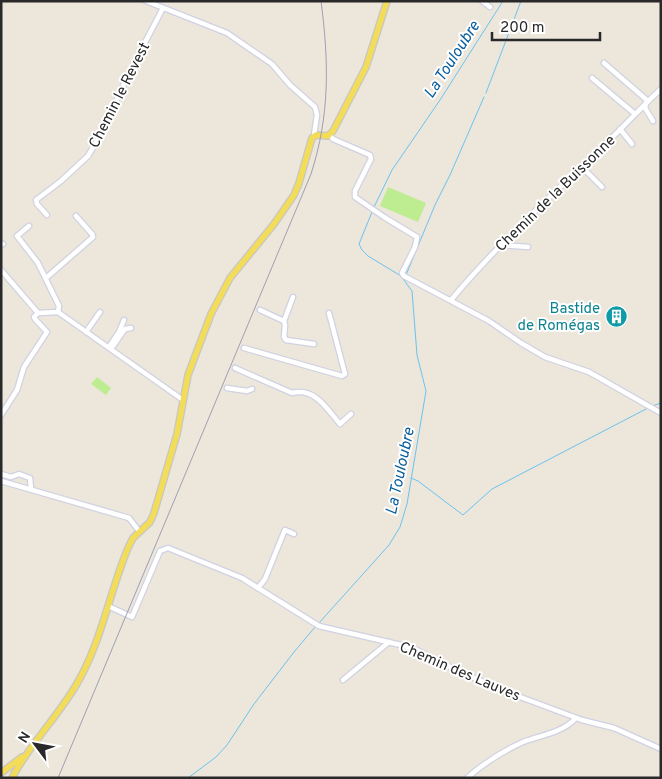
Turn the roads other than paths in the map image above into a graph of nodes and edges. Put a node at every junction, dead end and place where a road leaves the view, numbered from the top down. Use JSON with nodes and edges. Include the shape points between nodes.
{"nodes":[{"id":1,"x":146,"y":1,"type":"edge"},
{"id":2,"x":387,"y":1,"type":"edge"},
{"id":3,"x":482,"y":1,"type":"edge"},
{"id":4,"x":490,"y":7,"type":"dead end"},
{"id":5,"x":164,"y":8,"type":"junction"},
{"id":6,"x":604,"y":63,"type":"dead end"},
{"id":7,"x":592,"y":78,"type":"dead end"},
{"id":8,"x":659,"y":90,"type":"edge"},
{"id":9,"x":661,"y":97,"type":"edge"},
{"id":10,"x":647,"y":102,"type":"junction"},
{"id":11,"x":635,"y":114,"type":"junction"},
{"id":12,"x":652,"y":121,"type":"dead end"},
{"id":13,"x":620,"y":129,"type":"junction"},
{"id":14,"x":314,"y":135,"type":"junction"},
{"id":15,"x":330,"y":135,"type":"junction"},
{"id":16,"x":632,"y":144,"type":"dead end"},
{"id":17,"x":582,"y":167,"type":"junction"},
{"id":18,"x":602,"y":187,"type":"dead end"},
{"id":19,"x":47,"y":215,"type":"dead end"},
{"id":20,"x":76,"y":216,"type":"dead end"},
{"id":21,"x":29,"y":226,"type":"dead end"},
{"id":22,"x":501,"y":245,"type":"junction"},
{"id":23,"x":528,"y":247,"type":"dead end"},
{"id":24,"x":1,"y":270,"type":"edge"},
{"id":25,"x":46,"y":278,"type":"junction"},
{"id":26,"x":294,"y":298,"type":"dead end"},
{"id":27,"x":451,"y":300,"type":"junction"},
{"id":28,"x":260,"y":310,"type":"dead end"},
{"id":29,"x":58,"y":312,"type":"junction"},
{"id":30,"x":100,"y":312,"type":"dead end"},
{"id":31,"x":38,"y":313,"type":"junction"},
{"id":32,"x":329,"y":313,"type":"dead end"},
{"id":33,"x":124,"y":320,"type":"dead end"},
{"id":34,"x":284,"y":321,"type":"junction"},
{"id":35,"x":132,"y":328,"type":"dead end"},
{"id":36,"x":86,"y":332,"type":"junction"},
{"id":37,"x":314,"y":344,"type":"dead end"},
{"id":38,"x":110,"y":348,"type":"junction"},
{"id":39,"x":244,"y":348,"type":"dead end"},
{"id":40,"x":235,"y":368,"type":"dead end"},
{"id":41,"x":227,"y":388,"type":"dead end"},
{"id":42,"x":252,"y":389,"type":"dead end"},
{"id":43,"x":183,"y":400,"type":"junction"},
{"id":44,"x":661,"y":413,"type":"edge"},
{"id":45,"x":351,"y":414,"type":"dead end"},
{"id":46,"x":1,"y":415,"type":"edge"},
{"id":47,"x":1,"y":474,"type":"edge"},
{"id":48,"x":1,"y":481,"type":"edge"},
{"id":49,"x":31,"y":490,"type":"junction"},
{"id":50,"x":139,"y":531,"type":"junction"},
{"id":51,"x":294,"y":534,"type":"dead end"},
{"id":52,"x":258,"y":588,"type":"junction"},
{"id":53,"x":108,"y":606,"type":"junction"},
{"id":54,"x":389,"y":642,"type":"junction"},
{"id":55,"x":343,"y":680,"type":"dead end"},
{"id":56,"x":576,"y":718,"type":"junction"},
{"id":57,"x":32,"y":746,"type":"junction"},
{"id":58,"x":661,"y":749,"type":"edge"},
{"id":59,"x":1,"y":773,"type":"edge"},
{"id":60,"x":12,"y":778,"type":"edge"},
{"id":61,"x":467,"y":778,"type":"edge"}],
"edges":[{"from":1,"to":5,"type":"street"},
{"from":2,"to":15,"type":"main road","via":[[360,79]]},
{"from":3,"to":4,"type":"street"},
{"from":5,"to":14,"type":"street","via":[[227,33],[272,64],[315,107]]},
{"from":5,"to":19,"type":"street","name":"Chemin le Revest","via":[[88,156],[36,200]]},
{"from":6,"to":10,"type":"street"},
{"from":7,"to":11,"type":"street"},
{"from":8,"to":9,"type":"street"},
{"from":8,"to":10,"type":"street","name":"Chemin de la Buissonne"},
{"from":10,"to":11,"type":"street","name":"Chemin de la Buissonne"},
{"from":10,"to":12,"type":"street","via":[[645,108]]},
{"from":11,"to":13,"type":"street","name":"Chemin de la Buissonne"},
{"from":13,"to":16,"type":"street"},
{"from":13,"to":17,"type":"street","name":"Chemin de la Buissonne"},
{"from":14,"to":15,"type":"main road"},
{"from":14,"to":43,"type":"main road","via":[[294,195],[235,271],[215,306],[190,366]]},
{"from":15,"to":27,"type":"street","via":[[333,140],[370,155],[355,197],[416,237],[415,247],[402,273],[404,276]]},
{"from":17,"to":18,"type":"street"},
{"from":17,"to":22,"type":"street","name":"Chemin de la Buissonne"},
{"from":20,"to":25,"type":"street","via":[[92,237]]},
{"from":21,"to":25,"type":"street","via":[[17,236]]},
{"from":22,"to":23,"type":"street"},
{"from":22,"to":27,"type":"street","name":"Chemin de la Buissonne"},
{"from":24,"to":31,"type":"street"},
{"from":25,"to":29,"type":"street","via":[[59,306]]},
{"from":26,"to":34,"type":"street"},
{"from":27,"to":44,"type":"street","via":[[545,357],[589,372]]},
{"from":28,"to":34,"type":"street"},
{"from":29,"to":31,"type":"street"},
{"from":29,"to":36,"type":"street"},
{"from":30,"to":36,"type":"street"},
{"from":31,"to":46,"type":"street","via":[[35,320],[47,332],[24,367],[17,390]]},
{"from":32,"to":39,"type":"street","via":[[346,374],[342,376]]},
{"from":33,"to":38,"type":"street"},
{"from":34,"to":37,"type":"street","via":[[286,340]]},
{"from":35,"to":38,"type":"street","via":[[125,329]]},
{"from":36,"to":38,"type":"street"},
{"from":38,"to":43,"type":"street"},
{"from":40,"to":45,"type":"street","via":[[292,393],[301,390],[314,395],[340,424]]},
{"from":41,"to":42,"type":"street"},
{"from":43,"to":50,"type":"main road","via":[[177,434],[154,513],[150,522]]},
{"from":47,"to":49,"type":"street","via":[[30,478]]},
{"from":48,"to":49,"type":"street"},
{"from":49,"to":50,"type":"street","via":[[129,518]]},
{"from":50,"to":53,"type":"main road","via":[[128,548]]},
{"from":51,"to":52,"type":"street","via":[[285,530],[265,579]]},
{"from":52,"to":53,"type":"street","name":"Chemin des Lauves","via":[[242,578],[168,548],[160,552],[132,617]]},
{"from":52,"to":54,"type":"street","name":"Chemin des Lauves","via":[[317,625]]},
{"from":53,"to":57,"type":"main road","via":[[79,681]]},
{"from":54,"to":55,"type":"street"},
{"from":54,"to":56,"type":"street","name":"Chemin des Lauves","via":[[417,650],[464,674]]},
{"from":56,"to":58,"type":"street","name":"Chemin des Lauves","via":[[614,728]]},
{"from":56,"to":61,"type":"street","via":[[562,730],[537,737],[492,758]]},
{"from":57,"to":59,"type":"main road"},
{"from":57,"to":60,"type":"main road"}]}
